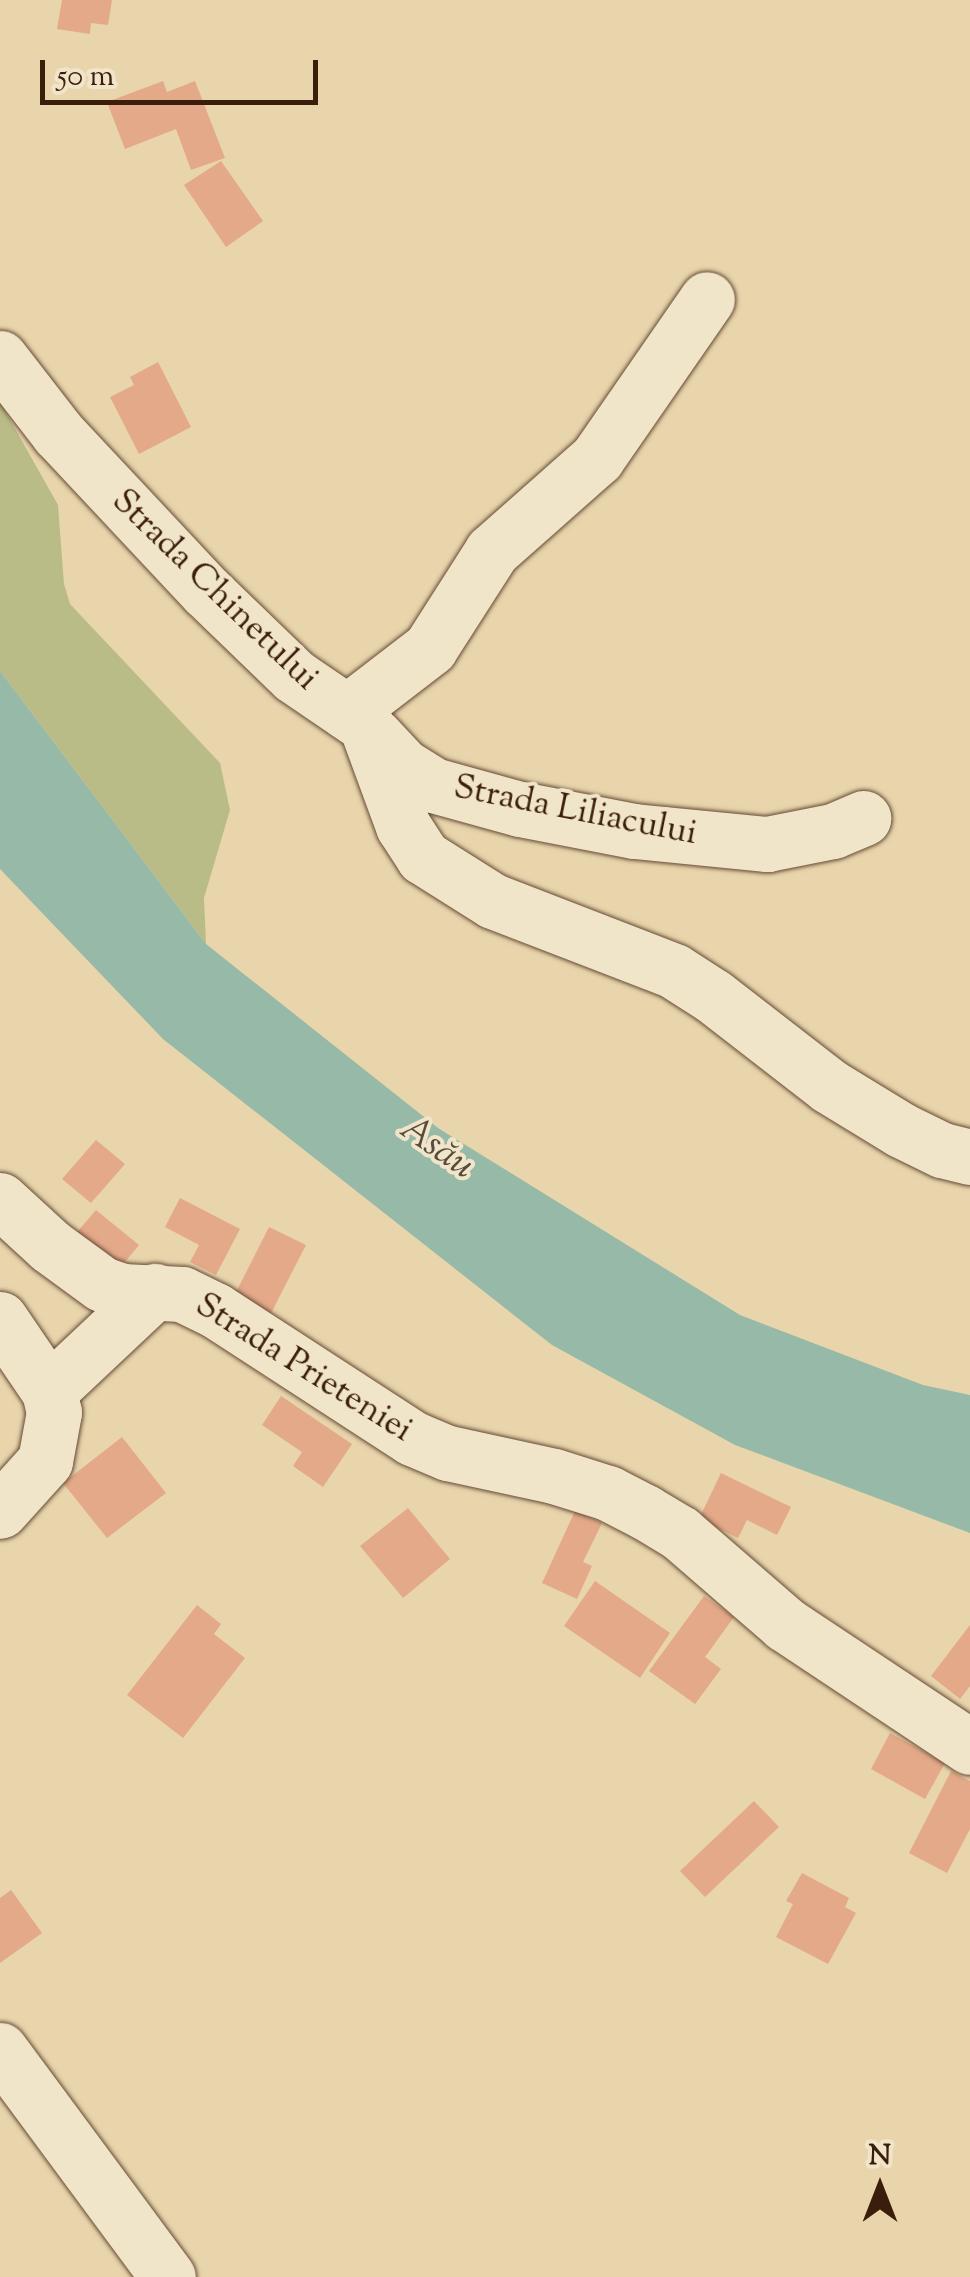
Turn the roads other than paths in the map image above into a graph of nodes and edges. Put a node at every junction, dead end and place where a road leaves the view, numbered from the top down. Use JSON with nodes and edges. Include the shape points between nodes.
{"nodes":[{"id":1,"x":707,"y":300,"type":"dead end"},
{"id":2,"x":0,"y":358,"type":"edge"},
{"id":3,"x":356,"y":718,"type":"junction"},
{"id":4,"x":863,"y":818,"type":"dead end"},
{"id":5,"x":970,"y":1157,"type":"edge"},
{"id":6,"x":0,"y":1200,"type":"edge"},
{"id":7,"x":156,"y":1291,"type":"junction"},
{"id":8,"x":0,"y":1319,"type":"edge"},
{"id":9,"x":49,"y":1391,"type":"junction"},
{"id":10,"x":0,"y":1510,"type":"edge"},
{"id":11,"x":970,"y":1747,"type":"edge"},
{"id":12,"x":0,"y":2050,"type":"edge"},
{"id":13,"x":168,"y":2277,"type":"edge"}],
"edges":[{"from":1,"to":3,"type":"street","via":[[598,458],[492,550],[430,648]]},
{"from":2,"to":3,"type":"street","name":"Strada Chinetului","via":[[58,433],[206,591],[294,676]]},
{"from":3,"to":4,"type":"street","name":"Strada Liliacului","via":[[402,766],[433,784],[634,831],[767,844]]},
{"from":3,"to":5,"type":"street","via":[[404,826],[423,857],[451,878],[508,908],[674,971],[829,1086],[900,1130]]},
{"from":6,"to":7,"type":"street","name":"Strada Prieteniei","via":[[102,1284]]},
{"from":7,"to":9,"type":"street"},
{"from":7,"to":11,"type":"street","name":"Strada Prieteniei","via":[[182,1294],[215,1310],[412,1438],[448,1454],[554,1476],[645,1512],[680,1533],[785,1624]]},
{"from":8,"to":9,"type":"street"},
{"from":9,"to":10,"type":"street","via":[[54,1412],[45,1462]]},
{"from":12,"to":13,"type":"street"}]}
